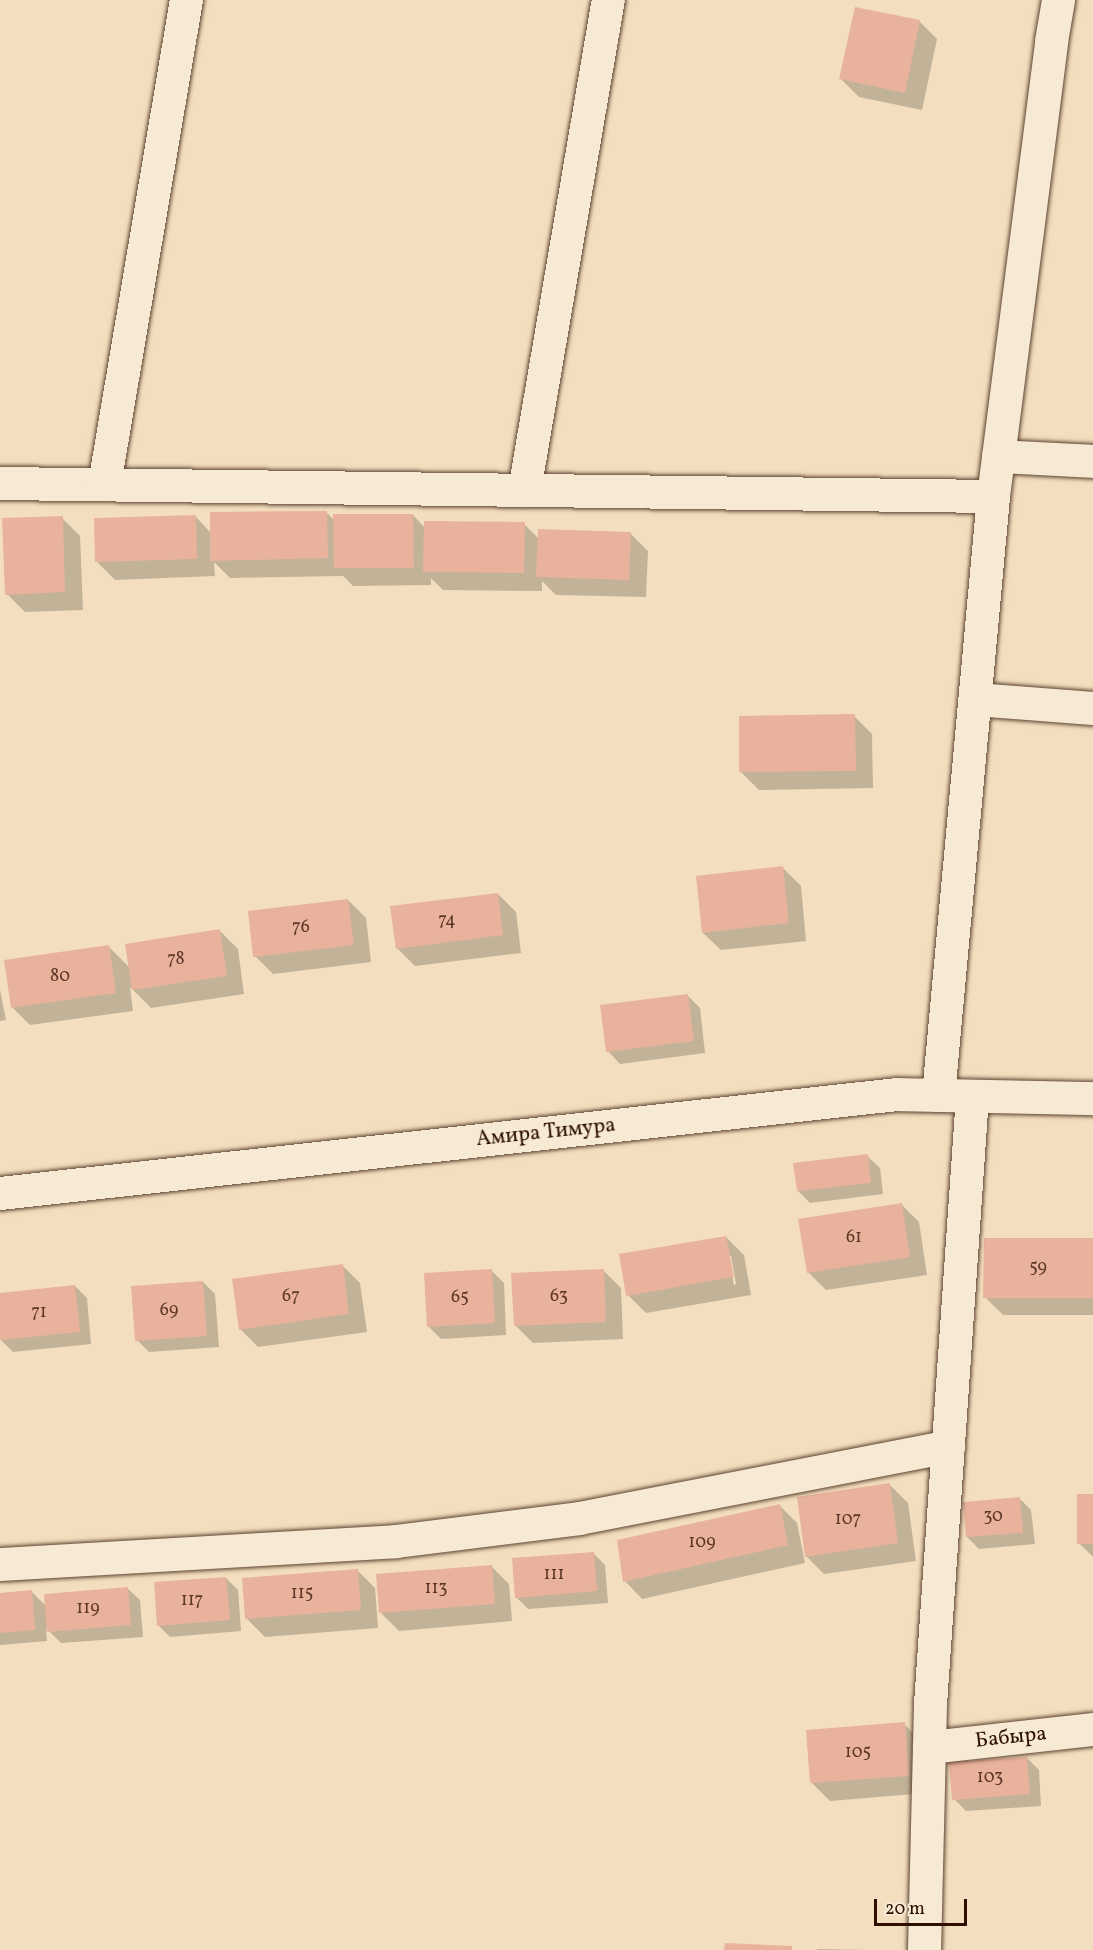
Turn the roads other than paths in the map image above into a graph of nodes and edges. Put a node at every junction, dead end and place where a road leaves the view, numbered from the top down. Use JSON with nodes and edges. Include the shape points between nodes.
{"nodes":[{"id":1,"x":186,"y":0,"type":"edge"},
{"id":2,"x":608,"y":0,"type":"edge"},
{"id":3,"x":1059,"y":0,"type":"edge"},
{"id":4,"x":998,"y":456,"type":"junction"},
{"id":5,"x":1093,"y":461,"type":"edge"},
{"id":6,"x":0,"y":483,"type":"edge"},
{"id":7,"x":104,"y":484,"type":"junction"},
{"id":8,"x":524,"y":490,"type":"junction"},
{"id":9,"x":993,"y":496,"type":"junction"},
{"id":10,"x":975,"y":699,"type":"junction"},
{"id":11,"x":1093,"y":708,"type":"edge"},
{"id":12,"x":938,"y":1095,"type":"junction"},
{"id":13,"x":972,"y":1096,"type":"junction"},
{"id":14,"x":1093,"y":1098,"type":"edge"},
{"id":15,"x":0,"y":1194,"type":"edge"},
{"id":16,"x":948,"y":1446,"type":"junction"},
{"id":17,"x":0,"y":1564,"type":"edge"},
{"id":18,"x":1093,"y":1729,"type":"edge"},
{"id":19,"x":929,"y":1747,"type":"junction"},
{"id":20,"x":924,"y":1950,"type":"edge"}],
"edges":[{"from":1,"to":7,"type":"street"},
{"from":2,"to":8,"type":"street"},
{"from":3,"to":4,"type":"street"},
{"from":4,"to":5,"type":"street"},
{"from":4,"to":9,"type":"street"},
{"from":6,"to":7,"type":"street"},
{"from":7,"to":8,"type":"street"},
{"from":8,"to":9,"type":"street"},
{"from":9,"to":10,"type":"street"},
{"from":10,"to":11,"type":"street"},
{"from":10,"to":12,"type":"street"},
{"from":12,"to":13,"type":"street","name":"Амира Тимура"},
{"from":12,"to":15,"type":"street","name":"Амира Тимура","via":[[897,1094]]},
{"from":13,"to":14,"type":"street","name":"Амира Тимура"},
{"from":13,"to":16,"type":"street"},
{"from":16,"to":17,"type":"street","via":[[579,1518],[429,1536]]},
{"from":16,"to":19,"type":"street"},
{"from":18,"to":19,"type":"street","name":"Бабыра"},
{"from":19,"to":20,"type":"street"}]}
